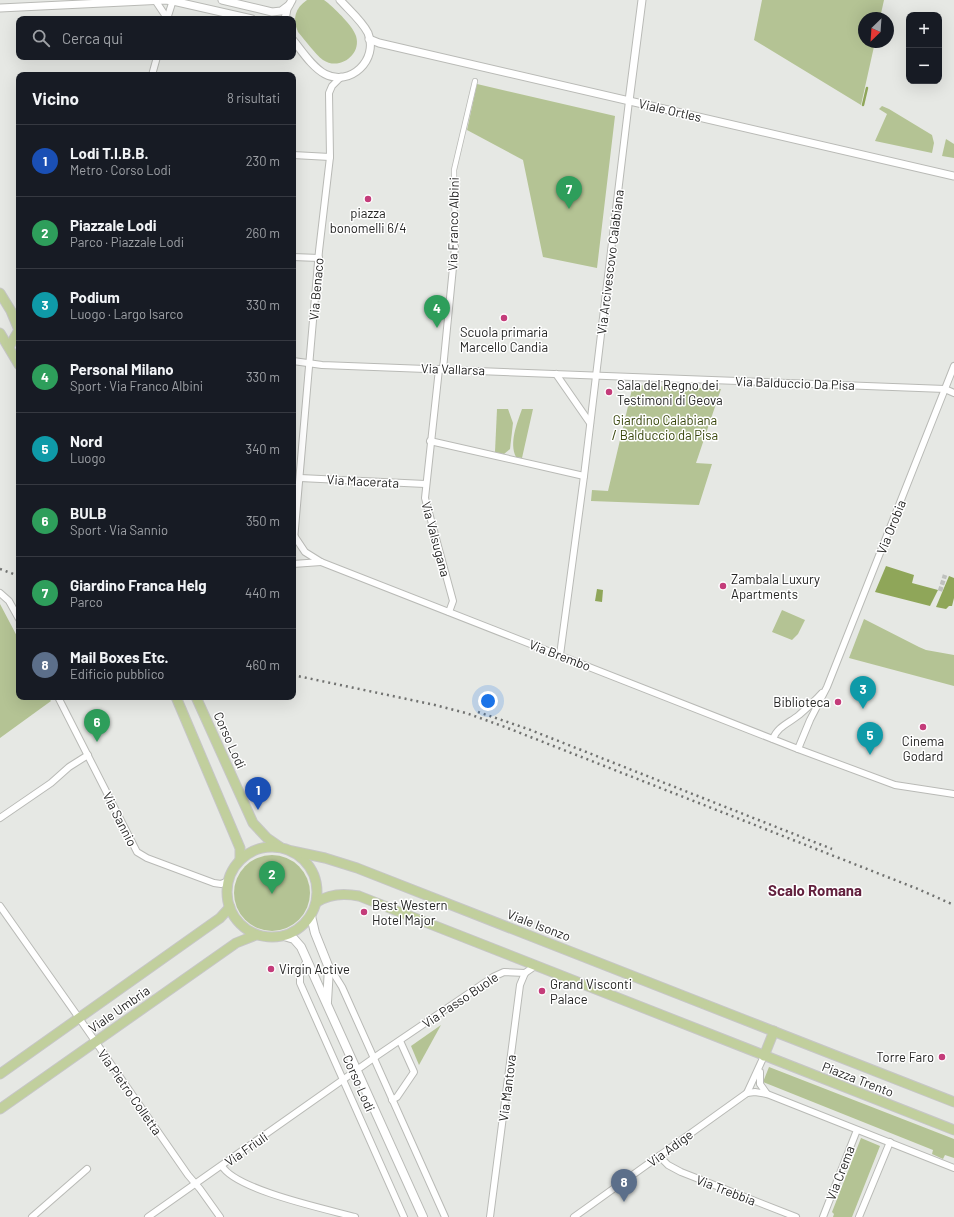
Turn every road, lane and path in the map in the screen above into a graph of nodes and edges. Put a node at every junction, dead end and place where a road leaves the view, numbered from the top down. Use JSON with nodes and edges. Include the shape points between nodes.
{"nodes":[{"id":1,"x":155,"y":0,"type":"edge"},
{"id":2,"x":173,"y":0,"type":"edge"},
{"id":3,"x":222,"y":0,"type":"edge"},
{"id":4,"x":340,"y":0,"type":"edge"},
{"id":5,"x":642,"y":0,"type":"edge"},
{"id":6,"x":290,"y":2,"type":"edge"},
{"id":7,"x":0,"y":8,"type":"edge"},
{"id":8,"x":166,"y":16,"type":"edge"},
{"id":9,"x":168,"y":16,"type":"edge"},
{"id":10,"x":240,"y":16,"type":"edge"},
{"id":11,"x":286,"y":16,"type":"edge"},
{"id":12,"x":370,"y":39,"type":"junction"},
{"id":13,"x":296,"y":43,"type":"edge"},
{"id":14,"x":387,"y":45,"type":"junction"},
{"id":15,"x":370,"y":53,"type":"junction"},
{"id":16,"x":156,"y":60,"type":"edge"},
{"id":17,"x":153,"y":72,"type":"edge"},
{"id":18,"x":341,"y":77,"type":"junction"},
{"id":19,"x":475,"y":80,"type":"dead end"},
{"id":20,"x":630,"y":101,"type":"junction"},
{"id":21,"x":296,"y":155,"type":"edge"},
{"id":22,"x":330,"y":157,"type":"junction"},
{"id":23,"x":954,"y":176,"type":"edge"},
{"id":24,"x":455,"y":247,"type":"joint"},
{"id":25,"x":296,"y":257,"type":"edge"},
{"id":26,"x":319,"y":258,"type":"junction"},
{"id":27,"x":0,"y":293,"type":"edge"},
{"id":28,"x":15,"y":312,"type":"edge"},
{"id":29,"x":0,"y":333,"type":"edge"},
{"id":30,"x":16,"y":335,"type":"edge"},
{"id":31,"x":9,"y":347,"type":"junction"},
{"id":32,"x":16,"y":360,"type":"edge"},
{"id":33,"x":296,"y":362,"type":"edge"},
{"id":34,"x":310,"y":364,"type":"junction"},
{"id":35,"x":954,"y":366,"type":"edge"},
{"id":36,"x":441,"y":369,"type":"junction"},
{"id":37,"x":556,"y":374,"type":"junction"},
{"id":38,"x":596,"y":376,"type":"junction"},
{"id":39,"x":945,"y":389,"type":"junction"},
{"id":40,"x":954,"y":393,"type":"edge"},
{"id":41,"x":590,"y":424,"type":"junction"},
{"id":42,"x":430,"y":441,"type":"junction"},
{"id":43,"x":584,"y":476,"type":"junction"},
{"id":44,"x":300,"y":478,"type":"junction"},
{"id":45,"x":425,"y":484,"type":"junction"},
{"id":46,"x":296,"y":500,"type":"edge"},
{"id":47,"x":296,"y":542,"type":"edge"},
{"id":48,"x":321,"y":562,"type":"junction"},
{"id":49,"x":296,"y":564,"type":"edge"},
{"id":50,"x":0,"y":593,"type":"edge"},
{"id":51,"x":449,"y":612,"type":"junction"},
{"id":52,"x":16,"y":614,"type":"edge"},
{"id":53,"x":560,"y":655,"type":"junction"},
{"id":54,"x":827,"y":688,"type":"junction"},
{"id":55,"x":60,"y":700,"type":"edge"},
{"id":56,"x":177,"y":700,"type":"edge"},
{"id":57,"x":197,"y":700,"type":"edge"},
{"id":58,"x":797,"y":716,"type":"junction"},
{"id":59,"x":806,"y":729,"type":"junction"},
{"id":60,"x":773,"y":739,"type":"junction"},
{"id":61,"x":798,"y":749,"type":"junction"},
{"id":62,"x":88,"y":755,"type":"junction"},
{"id":63,"x":954,"y":794,"type":"edge"},
{"id":64,"x":0,"y":818,"type":"edge"},
{"id":65,"x":288,"y":850,"type":"junction"},
{"id":66,"x":240,"y":860,"type":"junction"},
{"id":67,"x":228,"y":881,"type":"junction"},
{"id":68,"x":317,"y":902,"type":"junction"},
{"id":69,"x":0,"y":906,"type":"edge"},
{"id":70,"x":230,"y":907,"type":"junction"},
{"id":71,"x":311,"y":916,"type":"junction"},
{"id":72,"x":256,"y":935,"type":"junction"},
{"id":73,"x":284,"y":936,"type":"junction"},
{"id":74,"x":307,"y":960,"type":"junction"},
{"id":75,"x":328,"y":966,"type":"junction"},
{"id":76,"x":535,"y":966,"type":"junction"},
{"id":77,"x":525,"y":972,"type":"junction"},
{"id":78,"x":327,"y":1005,"type":"junction"},
{"id":79,"x":79,"y":1018,"type":"junction"},
{"id":80,"x":774,"y":1031,"type":"junction"},
{"id":81,"x":400,"y":1041,"type":"junction"},
{"id":82,"x":96,"y":1042,"type":"junction"},
{"id":83,"x":764,"y":1056,"type":"junction"},
{"id":84,"x":374,"y":1058,"type":"junction"},
{"id":85,"x":760,"y":1068,"type":"junction"},
{"id":86,"x":357,"y":1071,"type":"junction"},
{"id":87,"x":0,"y":1074,"type":"edge"},
{"id":88,"x":344,"y":1080,"type":"junction"},
{"id":89,"x":747,"y":1093,"type":"junction"},
{"id":90,"x":767,"y":1094,"type":"junction"},
{"id":91,"x":392,"y":1100,"type":"junction"},
{"id":92,"x":954,"y":1102,"type":"edge"},
{"id":93,"x":0,"y":1109,"type":"edge"},
{"id":94,"x":857,"y":1130,"type":"junction"},
{"id":95,"x":954,"y":1130,"type":"edge"},
{"id":96,"x":890,"y":1142,"type":"junction"},
{"id":97,"x":659,"y":1156,"type":"junction"},
{"id":98,"x":222,"y":1166,"type":"junction"},
{"id":99,"x":954,"y":1168,"type":"edge"},
{"id":100,"x":87,"y":1169,"type":"dead end"},
{"id":101,"x":195,"y":1184,"type":"junction"},
{"id":102,"x":32,"y":1217,"type":"edge"},
{"id":103,"x":148,"y":1217,"type":"edge"},
{"id":104,"x":220,"y":1217,"type":"edge"},
{"id":105,"x":355,"y":1217,"type":"edge"},
{"id":106,"x":404,"y":1217,"type":"edge"},
{"id":107,"x":423,"y":1217,"type":"edge"},
{"id":108,"x":445,"y":1217,"type":"edge"},
{"id":109,"x":490,"y":1217,"type":"edge"},
{"id":110,"x":574,"y":1217,"type":"edge"},
{"id":111,"x":796,"y":1217,"type":"edge"},
{"id":112,"x":823,"y":1217,"type":"edge"},
{"id":113,"x":859,"y":1217,"type":"edge"}],
"edges":[{"from":1,"to":2,"type":"street"},
{"from":1,"to":7,"type":"street"},
{"from":1,"to":8,"type":"street"},
{"from":2,"to":9,"type":"street"},
{"from":2,"to":10,"type":"street"},
{"from":3,"to":6,"type":"street","via":[[272,12],[281,11]]},
{"from":4,"to":12,"type":"street","via":[[366,30]]},
{"from":5,"to":20,"type":"street"},
{"from":6,"to":11,"type":"street"},
{"from":12,"to":14,"type":"street","name":"Viale Ortles"},
{"from":12,"to":15,"type":"street"},
{"from":13,"to":18,"type":"street","via":[[319,70],[330,76]]},
{"from":14,"to":15,"type":"street","via":[[377,47]]},
{"from":14,"to":20,"type":"street","name":"Viale Ortles"},
{"from":15,"to":18,"type":"street","via":[[359,70]]},
{"from":16,"to":17,"type":"street"},
{"from":18,"to":22,"type":"street","name":"Via Benaco","via":[[329,93]]},
{"from":19,"to":24,"type":"street","name":"Via Franco Albini","via":[[454,170]]},
{"from":20,"to":23,"type":"street","name":"Viale Ortles"},
{"from":20,"to":38,"type":"street","name":"Via Arcivescovo Calabiana"},
{"from":21,"to":22,"type":"street"},
{"from":22,"to":26,"type":"street","name":"Via Benaco"},
{"from":24,"to":36,"type":"street","name":"Via Franco Albini"},
{"from":25,"to":26,"type":"street"},
{"from":26,"to":34,"type":"street","name":"Via Benaco"},
{"from":27,"to":28,"type":"main road"},
{"from":29,"to":31,"type":"main road"},
{"from":30,"to":31,"type":"main road"},
{"from":31,"to":32,"type":"main road"},
{"from":33,"to":34,"type":"street","name":"Via Vallarsa"},
{"from":34,"to":36,"type":"street","name":"Via Vallarsa"},
{"from":34,"to":44,"type":"street","name":"Via Benaco"},
{"from":35,"to":39,"type":"street","name":"Via Orobia"},
{"from":36,"to":37,"type":"street","name":"Via Vallarsa"},
{"from":36,"to":42,"type":"street","name":"Via Valsugana"},
{"from":37,"to":38,"type":"street","name":"Via Vallarsa"},
{"from":37,"to":41,"type":"street"},
{"from":38,"to":39,"type":"street","name":"Via Balduccio Da Pisa"},
{"from":38,"to":41,"type":"street","name":"Via Arcivescovo Calabiana"},
{"from":39,"to":40,"type":"street"},
{"from":39,"to":54,"type":"street","name":"Via Orobia"},
{"from":41,"to":43,"type":"street","name":"Via Arcivescovo Calabiana"},
{"from":42,"to":43,"type":"street"},
{"from":42,"to":45,"type":"street","name":"Via Valsugana"},
{"from":43,"to":53,"type":"street","name":"Via Arcivescovo Calabiana"},
{"from":44,"to":45,"type":"street","name":"Via Macerata"},
{"from":44,"to":46,"type":"street","name":"Via Benaco"},
{"from":45,"to":51,"type":"street","name":"Via Valsugana","via":[[426,503],[453,601]]},
{"from":47,"to":48,"type":"street","name":"Via Brembo","via":[[305,552]]},
{"from":48,"to":49,"type":"street","name":"Via Brembo"},
{"from":48,"to":51,"type":"street","name":"Via Brembo"},
{"from":50,"to":52,"type":"street","via":[[9,601]]},
{"from":51,"to":53,"type":"street","name":"Via Brembo"},
{"from":53,"to":60,"type":"street","name":"Via Brembo"},
{"from":54,"to":58,"type":"street"},
{"from":54,"to":59,"type":"street","name":"Via Orobia"},
{"from":55,"to":62,"type":"street","name":"Via Sannio"},
{"from":56,"to":66,"type":"main road","via":[[240,848]]},
{"from":57,"to":65,"type":"main road","name":"Corso Lodi","via":[[253,823],[267,838]]},
{"from":58,"to":59,"type":"street","via":[[803,719]]},
{"from":58,"to":60,"type":"street","via":[[780,728]]},
{"from":59,"to":61,"type":"street","name":"Via Orobia"},
{"from":60,"to":61,"type":"street","name":"Via Brembo"},
{"from":61,"to":63,"type":"street","name":"Via Brembo","via":[[895,786]]},
{"from":62,"to":64,"type":"street"},
{"from":62,"to":67,"type":"street","name":"Via Sannio","via":[[137,852],[146,858],[214,883]]},
{"from":65,"to":66,"type":"main road","via":[[262,848]]},
{"from":65,"to":68,"type":"main road","via":[[306,862],[314,873],[318,889]]},
{"from":65,"to":80,"type":"main road","name":"Viale Isonzo","via":[[357,868]]},
{"from":66,"to":67,"type":"main road"},
{"from":67,"to":70,"type":"main road","via":[[227,895]]},
{"from":68,"to":71,"type":"main road"},
{"from":68,"to":76,"type":"main road","via":[[336,895],[359,896]]},
{"from":69,"to":79,"type":"street","name":"Via Pietro Colletta"},
{"from":70,"to":72,"type":"main road","via":[[235,919]]},
{"from":70,"to":79,"type":"main road","name":"Viale Umbria","via":[[220,918]]},
{"from":71,"to":73,"type":"main road","via":[[300,929]]},
{"from":71,"to":75,"type":"main road","name":"Corso Lodi"},
{"from":72,"to":73,"type":"main road","via":[[270,938]]},
{"from":72,"to":82,"type":"main road","name":"Viale Umbria","via":[[236,943]]},
{"from":73,"to":74,"type":"main road","name":"Corso Lodi","via":[[298,942]]},
{"from":74,"to":78,"type":"main road","name":"Corso Lodi"},
{"from":74,"to":88,"type":"street","name":"Corso Lodi","via":[[300,975],[300,983]]},
{"from":75,"to":78,"type":"main road","name":"Corso Lodi"},
{"from":75,"to":84,"type":"street","name":"Corso Lodi","via":[[342,987]]},
{"from":76,"to":77,"type":"street"},
{"from":76,"to":83,"type":"main road"},
{"from":77,"to":81,"type":"street","name":"Via Passo Buole","via":[[498,974]]},
{"from":77,"to":109,"type":"street","name":"Via Mantova","via":[[519,990]]},
{"from":78,"to":86,"type":"main road","name":"Corso Lodi"},
{"from":79,"to":82,"type":"street","name":"Via Pietro Colletta"},
{"from":79,"to":87,"type":"main road","name":"Viale Umbria"},
{"from":80,"to":83,"type":"main road"},
{"from":80,"to":92,"type":"main road","name":"Piazza Trento"},
{"from":81,"to":84,"type":"street","name":"Via Passo Buole"},
{"from":81,"to":91,"type":"street","via":[[414,1072],[397,1097]]},
{"from":82,"to":93,"type":"main road","name":"Viale Umbria"},
{"from":82,"to":101,"type":"street","name":"Via Pietro Colletta"},
{"from":83,"to":85,"type":"street"},
{"from":83,"to":95,"type":"main road","name":"Piazza Trento"},
{"from":84,"to":86,"type":"street","name":"Via Passo Buole"},
{"from":84,"to":91,"type":"street","name":"Corso Lodi"},
{"from":85,"to":89,"type":"street"},
{"from":85,"to":90,"type":"street","via":[[760,1084]]},
{"from":86,"to":88,"type":"street","name":"Via Passo Buole"},
{"from":86,"to":107,"type":"main road","name":"Corso Lodi"},
{"from":88,"to":98,"type":"street","name":"Via Friuli"},
{"from":88,"to":106,"type":"street","name":"Corso Lodi"},
{"from":89,"to":90,"type":"street"},
{"from":89,"to":97,"type":"street","name":"Via Adige"},
{"from":90,"to":94,"type":"street"},
{"from":91,"to":108,"type":"street","name":"Corso Lodi"},
{"from":94,"to":96,"type":"street"},
{"from":94,"to":112,"type":"street","name":"Via Crema"},
{"from":96,"to":99,"type":"street"},
{"from":96,"to":113,"type":"street"},
{"from":97,"to":110,"type":"street","name":"Via Adige"},
{"from":97,"to":111,"type":"street","name":"Via Trebbia","via":[[681,1172]]},
{"from":98,"to":101,"type":"street","name":"Via Friuli"},
{"from":98,"to":105,"type":"street","via":[[237,1179],[267,1192]]},
{"from":100,"to":102,"type":"street"},
{"from":101,"to":103,"type":"street","name":"Via Friuli"},
{"from":101,"to":104,"type":"street","name":"Via Pietro Colletta"}]}
